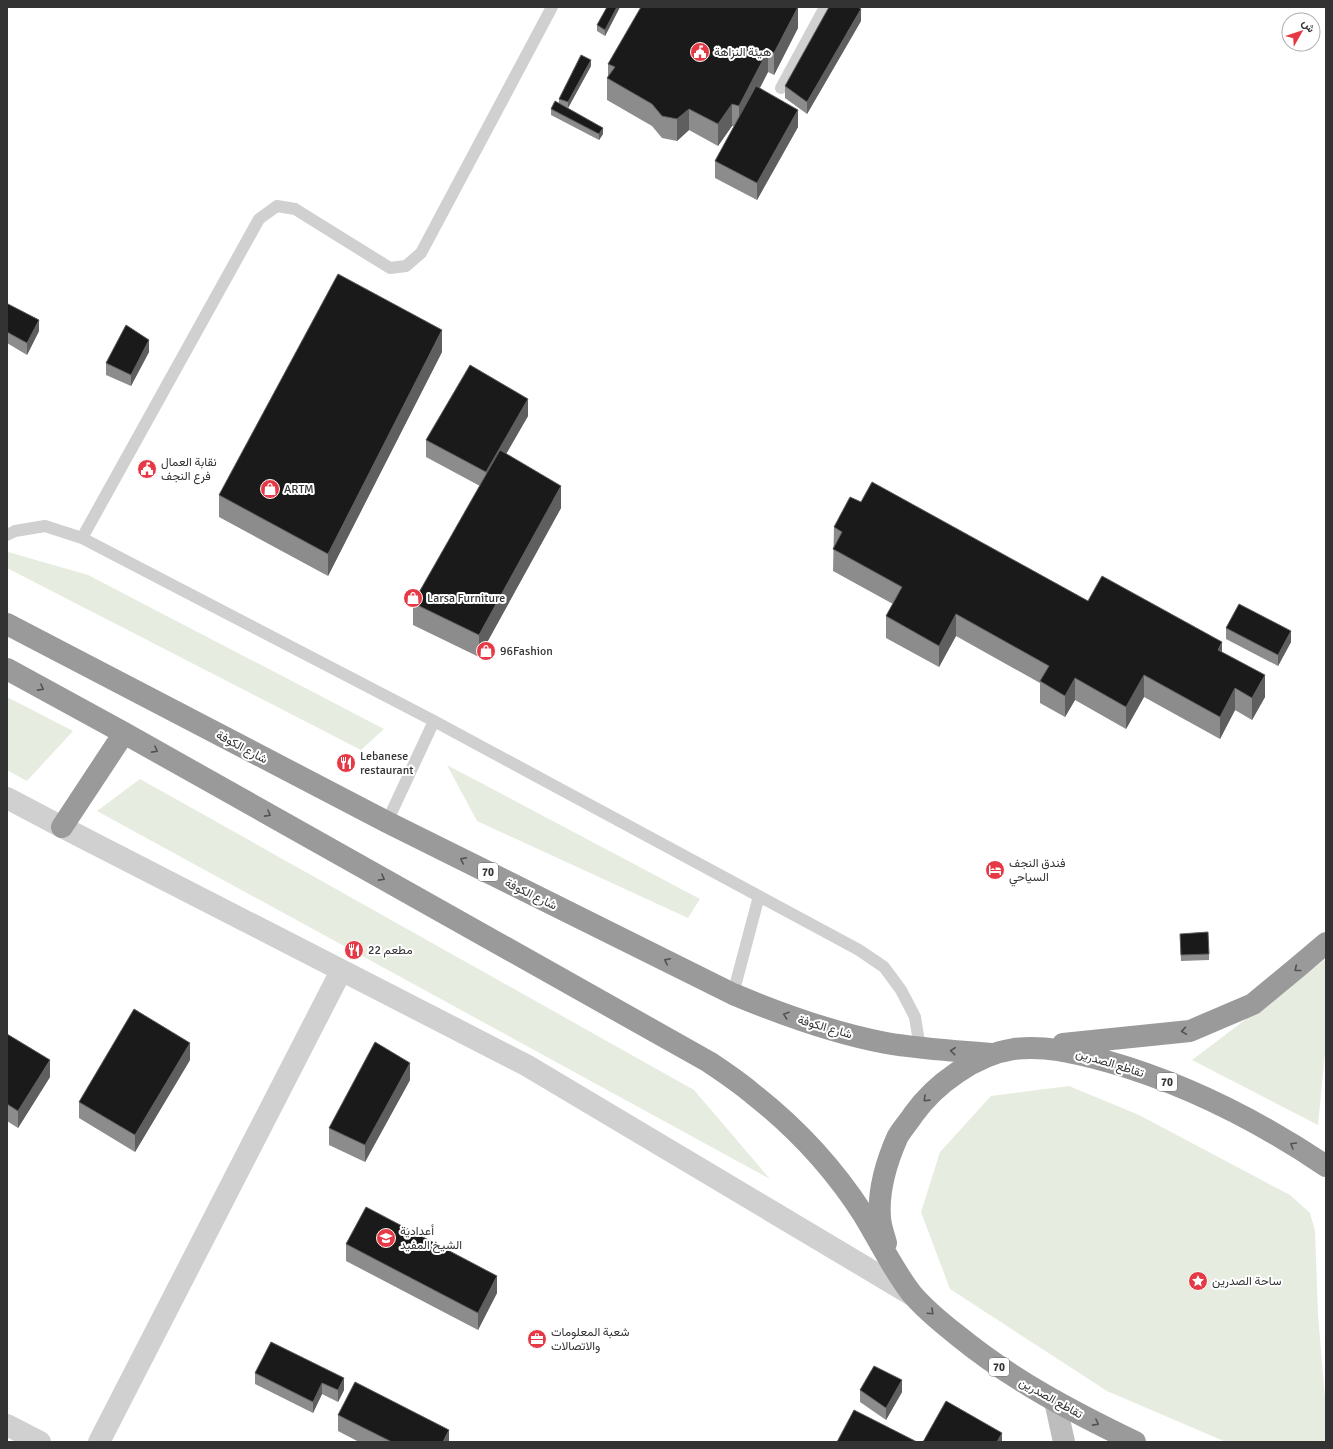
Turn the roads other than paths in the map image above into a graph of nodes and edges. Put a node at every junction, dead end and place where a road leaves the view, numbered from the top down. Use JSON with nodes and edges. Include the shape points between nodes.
{"nodes":[{"id":1,"x":552,"y":7,"type":"edge"},
{"id":2,"x":825,"y":7,"type":"edge"},
{"id":3,"x":781,"y":88,"type":"dead end"},
{"id":4,"x":7,"y":536,"type":"edge"},
{"id":5,"x":82,"y":538,"type":"junction"},
{"id":6,"x":7,"y":624,"type":"edge"},
{"id":7,"x":7,"y":669,"type":"edge"},
{"id":8,"x":434,"y":721,"type":"junction"},
{"id":9,"x":124,"y":733,"type":"junction"},
{"id":10,"x":7,"y":798,"type":"edge"},
{"id":11,"x":387,"y":822,"type":"junction"},
{"id":12,"x":62,"y":827,"type":"junction"},
{"id":13,"x":759,"y":896,"type":"junction"},
{"id":14,"x":1326,"y":943,"type":"edge"},
{"id":15,"x":341,"y":971,"type":"junction"},
{"id":16,"x":733,"y":994,"type":"junction"},
{"id":17,"x":920,"y":1048,"type":"junction"},
{"id":18,"x":1034,"y":1048,"type":"junction"},
{"id":19,"x":992,"y":1054,"type":"junction"},
{"id":20,"x":1326,"y":1166,"type":"edge"},
{"id":21,"x":890,"y":1260,"type":"junction"},
{"id":22,"x":912,"y":1295,"type":"junction"},
{"id":23,"x":1055,"y":1401,"type":"junction"},
{"id":24,"x":7,"y":1425,"type":"edge"},
{"id":25,"x":40,"y":1442,"type":"edge"},
{"id":26,"x":100,"y":1442,"type":"edge"},
{"id":27,"x":1064,"y":1442,"type":"edge"},
{"id":28,"x":1135,"y":1442,"type":"edge"}],
"edges":[{"from":1,"to":5,"type":"lane","via":[[421,253],[406,266],[390,268],[295,209],[277,206],[259,219]]},
{"from":2,"to":3,"type":"lane"},
{"from":4,"to":5,"type":"lane","via":[[15,530],[45,526]]},
{"from":5,"to":8,"type":"lane"},
{"from":6,"to":11,"type":"highway","name":"شارع الكوفة","number":"70"},
{"from":7,"to":9,"type":"highway","number":"70","one_way":true},
{"from":8,"to":11,"type":"lane"},
{"from":8,"to":13,"type":"lane"},
{"from":9,"to":12,"type":"highway"},
{"from":9,"to":21,"type":"highway","number":"70","one_way":true,"via":[[709,1062],[753,1094],[794,1130],[830,1170],[862,1214]]},
{"from":10,"to":12,"type":"street"},
{"from":16,"to":11,"type":"highway","name":"شارع الكوفة","number":"70","one_way":true},
{"from":12,"to":15,"type":"street"},
{"from":13,"to":16,"type":"lane"},
{"from":13,"to":17,"type":"lane","via":[[859,950],[884,967],[901,990],[915,1017]]},
{"from":14,"to":18,"type":"highway","one_way":true,"via":[[1253,1004],[1190,1031]]},
{"from":15,"to":22,"type":"street","via":[[526,1065]]},
{"from":15,"to":26,"type":"street"},
{"from":17,"to":16,"type":"highway","name":"شارع الكوفة","number":"70","one_way":true,"via":[[833,1031]]},
{"from":19,"to":17,"type":"highway","name":"شارع الكوفة","number":"70","one_way":true},
{"from":18,"to":19,"type":"highway","name":"تقاطع الصدرين","number":"70"},
{"from":20,"to":18,"type":"highway","name":"تقاطع الصدرين","number":"70","one_way":true,"via":[[1243,1116],[1188,1090],[1131,1068],[1053,1048]]},
{"from":19,"to":21,"type":"highway","one_way":true,"via":[[954,1074],[922,1102],[898,1137],[883,1177],[880,1217]]},
{"from":21,"to":22,"type":"highway","name":"تقاطع الصدرين","number":"70"},
{"from":22,"to":23,"type":"highway","name":"تقاطع الصدرين","number":"70","one_way":true,"via":[[980,1353],[1016,1379]]},
{"from":23,"to":27,"type":"main road"},
{"from":23,"to":28,"type":"highway","name":"تقاطع الصدرين","number":"70","one_way":true},
{"from":24,"to":25,"type":"street"}]}
